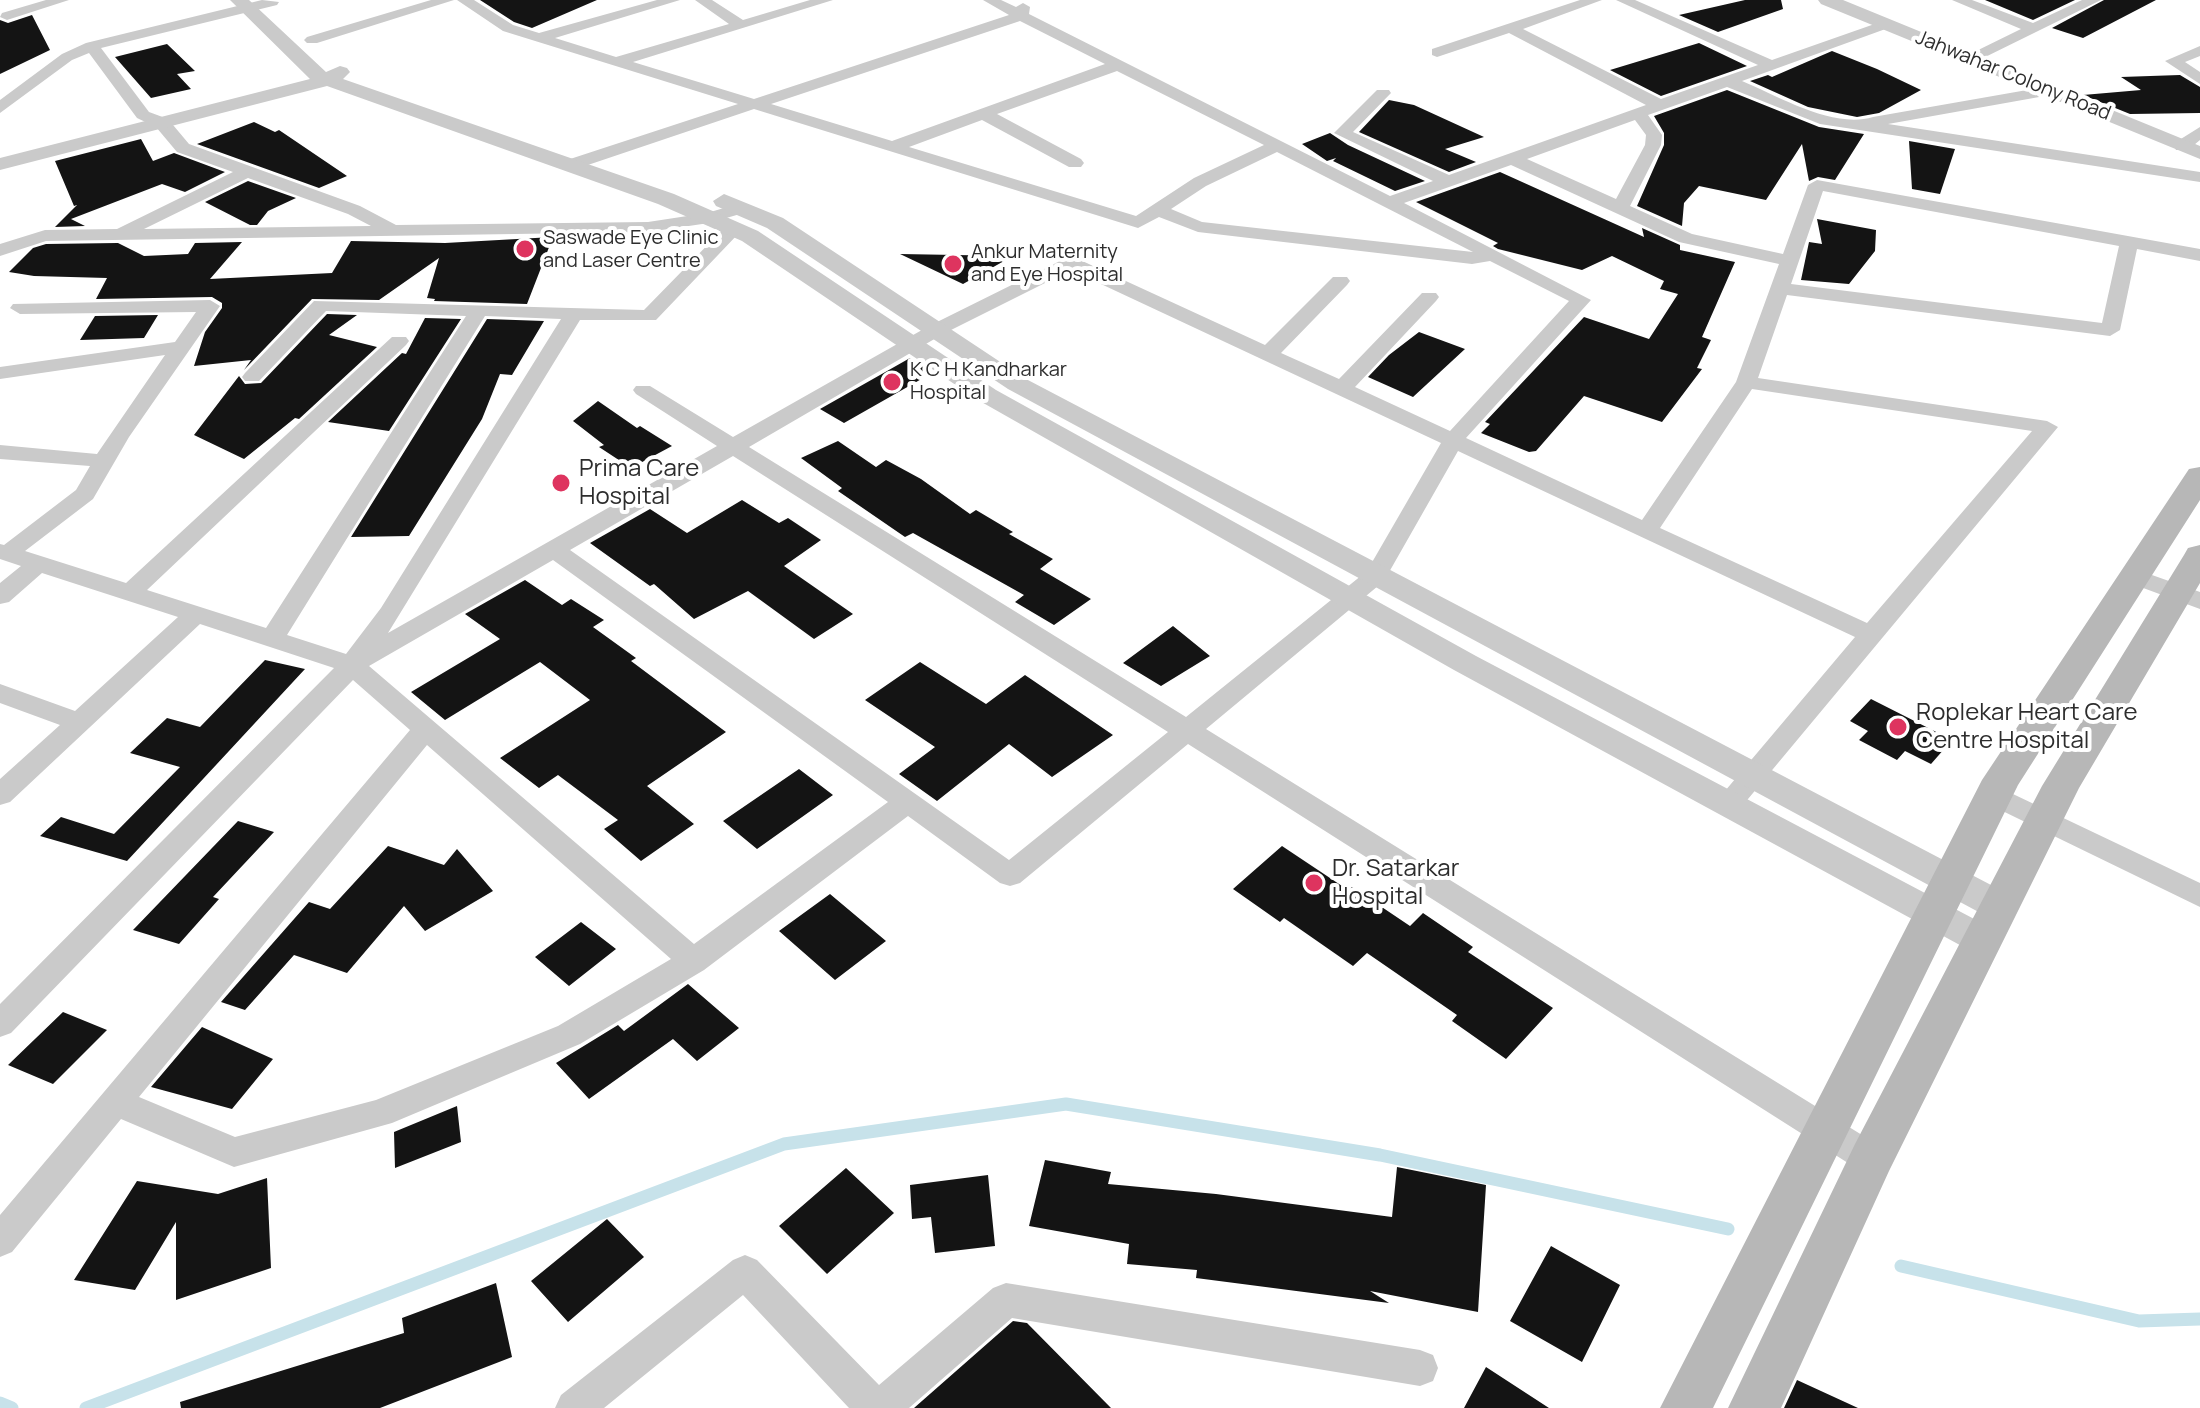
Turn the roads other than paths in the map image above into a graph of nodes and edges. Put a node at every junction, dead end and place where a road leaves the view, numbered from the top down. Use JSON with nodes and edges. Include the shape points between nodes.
{"nodes":[{"id":1,"x":62,"y":0,"type":"edge"},
{"id":2,"x":447,"y":0,"type":"edge"},
{"id":3,"x":464,"y":0,"type":"edge"},
{"id":4,"x":673,"y":0,"type":"edge"},
{"id":5,"x":702,"y":0,"type":"edge"},
{"id":6,"x":826,"y":0,"type":"edge"},
{"id":7,"x":990,"y":0,"type":"edge"},
{"id":8,"x":1595,"y":0,"type":"edge"},
{"id":9,"x":1623,"y":0,"type":"edge"},
{"id":10,"x":1827,"y":0,"type":"edge"},
{"id":11,"x":1959,"y":0,"type":"edge"},
{"id":12,"x":2094,"y":0,"type":"edge"},
{"id":13,"x":257,"y":2,"type":"edge"},
{"id":14,"x":1023,"y":8,"type":"edge"},
{"id":15,"x":7,"y":16,"type":"dead end"},
{"id":16,"x":1886,"y":24,"type":"junction"},
{"id":17,"x":741,"y":25,"type":"junction"},
{"id":18,"x":1510,"y":28,"type":"junction"},
{"id":19,"x":2034,"y":29,"type":"junction"},
{"id":20,"x":541,"y":37,"type":"junction"},
{"id":21,"x":312,"y":40,"type":"junction"},
{"id":22,"x":91,"y":46,"type":"junction"},
{"id":23,"x":2200,"y":51,"type":"edge"},
{"id":24,"x":1437,"y":52,"type":"dead end"},
{"id":25,"x":1971,"y":59,"type":"junction"},
{"id":26,"x":618,"y":61,"type":"junction"},
{"id":27,"x":1118,"y":65,"type":"junction"},
{"id":28,"x":1772,"y":65,"type":"junction"},
{"id":29,"x":329,"y":73,"type":"junction"},
{"id":30,"x":2200,"y":79,"type":"edge"},
{"id":31,"x":1727,"y":81,"type":"junction"},
{"id":32,"x":2050,"y":91,"type":"junction"},
{"id":33,"x":1383,"y":93,"type":"dead end"},
{"id":34,"x":753,"y":104,"type":"junction"},
{"id":35,"x":1659,"y":105,"type":"junction"},
{"id":36,"x":0,"y":108,"type":"edge"},
{"id":37,"x":1638,"y":112,"type":"junction"},
{"id":38,"x":984,"y":114,"type":"junction"},
{"id":39,"x":152,"y":119,"type":"junction"},
{"id":40,"x":1867,"y":126,"type":"junction"},
{"id":41,"x":2200,"y":132,"type":"edge"},
{"id":42,"x":1276,"y":146,"type":"junction"},
{"id":43,"x":892,"y":147,"type":"junction"},
{"id":44,"x":2191,"y":149,"type":"edge"},
{"id":45,"x":0,"y":151,"type":"edge"},
{"id":46,"x":597,"y":156,"type":"junction"},
{"id":47,"x":1511,"y":158,"type":"junction"},
{"id":48,"x":1075,"y":163,"type":"dead end"},
{"id":49,"x":0,"y":164,"type":"edge"},
{"id":50,"x":570,"y":165,"type":"junction"},
{"id":51,"x":250,"y":170,"type":"junction"},
{"id":52,"x":2200,"y":177,"type":"edge"},
{"id":53,"x":1448,"y":181,"type":"junction"},
{"id":54,"x":1388,"y":203,"type":"junction"},
{"id":55,"x":1620,"y":208,"type":"junction"},
{"id":56,"x":1158,"y":210,"type":"junction"},
{"id":57,"x":727,"y":218,"type":"junction"},
{"id":58,"x":395,"y":231,"type":"junction"},
{"id":59,"x":118,"y":235,"type":"junction"},
{"id":60,"x":2129,"y":242,"type":"junction"},
{"id":61,"x":0,"y":250,"type":"edge"},
{"id":62,"x":1493,"y":255,"type":"junction"},
{"id":63,"x":2200,"y":255,"type":"edge"},
{"id":64,"x":1789,"y":261,"type":"junction"},
{"id":65,"x":1340,"y":281,"type":"dead end"},
{"id":66,"x":1780,"y":288,"type":"junction"},
{"id":67,"x":1429,"y":297,"type":"dead end"},
{"id":68,"x":20,"y":308,"type":"dead end"},
{"id":69,"x":480,"y":309,"type":"junction"},
{"id":70,"x":575,"y":312,"type":"junction"},
{"id":71,"x":936,"y":330,"type":"junction"},
{"id":72,"x":399,"y":341,"type":"dead end"},
{"id":73,"x":911,"y":345,"type":"junction"},
{"id":74,"x":181,"y":347,"type":"junction"},
{"id":75,"x":1268,"y":354,"type":"junction"},
{"id":76,"x":0,"y":373,"type":"edge"},
{"id":77,"x":252,"y":377,"type":"dead end"},
{"id":78,"x":1746,"y":382,"type":"junction"},
{"id":79,"x":1342,"y":388,"type":"junction"},
{"id":80,"x":643,"y":390,"type":"dead end"},
{"id":81,"x":1454,"y":439,"type":"junction"},
{"id":82,"x":735,"y":446,"type":"junction"},
{"id":83,"x":0,"y":452,"type":"edge"},
{"id":84,"x":104,"y":461,"type":"junction"},
{"id":85,"x":2200,"y":476,"type":"edge"},
{"id":86,"x":1647,"y":530,"type":"junction"},
{"id":87,"x":555,"y":550,"type":"junction"},
{"id":88,"x":4,"y":552,"type":"edge"},
{"id":89,"x":2200,"y":555,"type":"edge"},
{"id":90,"x":39,"y":563,"type":"junction"},
{"id":91,"x":1376,"y":576,"type":"junction"},
{"id":92,"x":2135,"y":577,"type":"junction"},
{"id":93,"x":130,"y":593,"type":"junction"},
{"id":94,"x":0,"y":596,"type":"edge"},
{"id":95,"x":2188,"y":597,"type":"edge"},
{"id":96,"x":1349,"y":598,"type":"junction"},
{"id":97,"x":196,"y":614,"type":"junction"},
{"id":98,"x":1871,"y":635,"type":"junction"},
{"id":99,"x":272,"y":639,"type":"junction"},
{"id":100,"x":352,"y":665,"type":"junction"},
{"id":101,"x":0,"y":693,"type":"edge"},
{"id":102,"x":79,"y":722,"type":"junction"},
{"id":103,"x":426,"y":729,"type":"junction"},
{"id":104,"x":1187,"y":730,"type":"junction"},
{"id":105,"x":1753,"y":775,"type":"junction"},
{"id":106,"x":0,"y":795,"type":"edge"},
{"id":107,"x":1994,"y":795,"type":"junction"},
{"id":108,"x":907,"y":802,"type":"junction"},
{"id":109,"x":1728,"y":804,"type":"junction"},
{"id":110,"x":2044,"y":819,"type":"junction"},
{"id":111,"x":2200,"y":896,"type":"edge"},
{"id":112,"x":1943,"y":897,"type":"junction"},
{"id":113,"x":1991,"y":923,"type":"junction"},
{"id":114,"x":693,"y":961,"type":"junction"},
{"id":115,"x":0,"y":1024,"type":"edge"},
{"id":116,"x":115,"y":1102,"type":"junction"},
{"id":117,"x":1826,"y":1130,"type":"junction"},
{"id":118,"x":1871,"y":1159,"type":"junction"},
{"id":119,"x":0,"y":1241,"type":"edge"},
{"id":120,"x":1420,"y":1368,"type":"dead end"},
{"id":121,"x":574,"y":1408,"type":"edge"},
{"id":122,"x":878,"y":1408,"type":"edge"},
{"id":123,"x":1686,"y":1408,"type":"edge"},
{"id":124,"x":1754,"y":1408,"type":"edge"}],
"edges":[{"from":1,"to":15,"type":"street"},
{"from":2,"to":21,"type":"street"},
{"from":3,"to":20,"type":"street","via":[[508,28]]},
{"from":4,"to":20,"type":"street"},
{"from":5,"to":17,"type":"street"},
{"from":6,"to":17,"type":"street"},
{"from":7,"to":14,"type":"street"},
{"from":8,"to":18,"type":"street"},
{"from":9,"to":28,"type":"street"},
{"from":10,"to":16,"type":"street","name":"Jahwahar Colony Road"},
{"from":11,"to":19,"type":"street"},
{"from":12,"to":19,"type":"street"},
{"from":13,"to":21,"type":"street"},
{"from":13,"to":22,"type":"street"},
{"from":13,"to":29,"type":"street"},
{"from":14,"to":27,"type":"street"},
{"from":14,"to":34,"type":"street"},
{"from":16,"to":25,"type":"street","name":"Jahwahar Colony Road"},
{"from":16,"to":28,"type":"street"},
{"from":17,"to":26,"type":"street"},
{"from":18,"to":24,"type":"street"},
{"from":18,"to":35,"type":"street"},
{"from":19,"to":25,"type":"street"},
{"from":20,"to":26,"type":"street"},
{"from":21,"to":29,"type":"street"},
{"from":22,"to":36,"type":"street","via":[[67,57]]},
{"from":22,"to":39,"type":"street"},
{"from":23,"to":30,"type":"street","via":[[2173,61]]},
{"from":25,"to":32,"type":"street","name":"Jahwahar Colony Road"},
{"from":26,"to":34,"type":"street"},
{"from":27,"to":38,"type":"street"},
{"from":27,"to":42,"type":"street"},
{"from":28,"to":31,"type":"street"},
{"from":29,"to":39,"type":"street"},
{"from":29,"to":46,"type":"street"},
{"from":29,"to":50,"type":"street"},
{"from":31,"to":35,"type":"street"},
{"from":31,"to":40,"type":"street","via":[[1820,119]]},
{"from":32,"to":40,"type":"street","via":[[1878,119]]},
{"from":32,"to":44,"type":"street","name":"Jahwahar Colony Road"},
{"from":33,"to":53,"type":"street","via":[[1342,133]]},
{"from":34,"to":43,"type":"street"},
{"from":34,"to":46,"type":"street"},
{"from":35,"to":37,"type":"street"},
{"from":37,"to":47,"type":"street"},
{"from":37,"to":55,"type":"street","via":[[1654,135],[1653,145]]},
{"from":38,"to":43,"type":"street"},
{"from":38,"to":48,"type":"street"},
{"from":39,"to":45,"type":"street"},
{"from":39,"to":49,"type":"street"},
{"from":39,"to":51,"type":"street","via":[[183,148]]},
{"from":40,"to":52,"type":"street"},
{"from":41,"to":44,"type":"street"},
{"from":42,"to":54,"type":"street"},
{"from":42,"to":56,"type":"street","via":[[1200,182]]},
{"from":43,"to":56,"type":"street","via":[[1138,223]]},
{"from":46,"to":50,"type":"street"},
{"from":46,"to":57,"type":"street"},
{"from":47,"to":53,"type":"street"},
{"from":47,"to":55,"type":"street"},
{"from":50,"to":57,"type":"street"},
{"from":51,"to":58,"type":"street"},
{"from":51,"to":59,"type":"street"},
{"from":53,"to":54,"type":"street"},
{"from":54,"to":62,"type":"street"},
{"from":55,"to":64,"type":"street","via":[[1686,238]]},
{"from":56,"to":62,"type":"street","via":[[1198,227],[1472,258]]},
{"from":57,"to":58,"type":"street","via":[[648,227]]},
{"from":57,"to":70,"type":"street","via":[[649,316]]},
{"from":57,"to":71,"type":"street","via":[[775,223]]},
{"from":57,"to":73,"type":"street"},
{"from":58,"to":59,"type":"street"},
{"from":59,"to":61,"type":"street","via":[[45,236]]},
{"from":60,"to":63,"type":"street"},
{"from":60,"to":64,"type":"street","via":[[1817,185]]},
{"from":60,"to":66,"type":"street","via":[[2110,330]]},
{"from":62,"to":81,"type":"street","via":[[1581,300]]},
{"from":64,"to":66,"type":"street"},
{"from":65,"to":75,"type":"street"},
{"from":66,"to":78,"type":"street"},
{"from":67,"to":79,"type":"street"},
{"from":68,"to":74,"type":"street","via":[[210,306]]},
{"from":69,"to":70,"type":"street"},
{"from":69,"to":77,"type":"street","via":[[321,305]]},
{"from":69,"to":99,"type":"street"},
{"from":70,"to":100,"type":"street","via":[[390,613]]},
{"from":71,"to":73,"type":"street"},
{"from":71,"to":75,"type":"street","via":[[1071,263]]},
{"from":71,"to":91,"type":"street","via":[[1017,384]]},
{"from":72,"to":93,"type":"street"},
{"from":73,"to":82,"type":"street"},
{"from":73,"to":96,"type":"street","via":[[987,395]]},
{"from":74,"to":76,"type":"street"},
{"from":74,"to":84,"type":"street"},
{"from":75,"to":79,"type":"street"},
{"from":78,"to":86,"type":"street"},
{"from":78,"to":98,"type":"street","via":[[2047,427]]},
{"from":79,"to":81,"type":"street"},
{"from":80,"to":82,"type":"street"},
{"from":81,"to":86,"type":"street"},
{"from":81,"to":91,"type":"street"},
{"from":82,"to":87,"type":"street"},
{"from":82,"to":104,"type":"street"},
{"from":83,"to":84,"type":"street"},
{"from":84,"to":88,"type":"street","via":[[85,494]]},
{"from":85,"to":92,"type":"main road"},
{"from":86,"to":98,"type":"street"},
{"from":87,"to":100,"type":"street"},
{"from":87,"to":108,"type":"street"},
{"from":88,"to":90,"type":"street"},
{"from":89,"to":95,"type":"main road"},
{"from":90,"to":93,"type":"street"},
{"from":90,"to":94,"type":"street"},
{"from":91,"to":96,"type":"street"},
{"from":91,"to":105,"type":"street"},
{"from":92,"to":95,"type":"street"},
{"from":92,"to":107,"type":"main road"},
{"from":93,"to":97,"type":"street"},
{"from":95,"to":110,"type":"main road"},
{"from":96,"to":104,"type":"street"},
{"from":96,"to":109,"type":"street"},
{"from":97,"to":99,"type":"street"},
{"from":97,"to":102,"type":"street"},
{"from":98,"to":105,"type":"street"},
{"from":99,"to":100,"type":"street"},
{"from":100,"to":103,"type":"street"},
{"from":100,"to":115,"type":"street"},
{"from":101,"to":102,"type":"street"},
{"from":102,"to":106,"type":"street"},
{"from":103,"to":114,"type":"street"},
{"from":103,"to":116,"type":"street"},
{"from":104,"to":108,"type":"street","via":[[1010,875]]},
{"from":104,"to":117,"type":"street"},
{"from":105,"to":109,"type":"street"},
{"from":105,"to":112,"type":"street"},
{"from":107,"to":110,"type":"street"},
{"from":107,"to":112,"type":"main road"},
{"from":108,"to":114,"type":"street"},
{"from":109,"to":112,"type":"street"},
{"from":110,"to":111,"type":"street"},
{"from":110,"to":113,"type":"main road"},
{"from":112,"to":113,"type":"street"},
{"from":112,"to":113,"type":"street"},
{"from":112,"to":117,"type":"main road"},
{"from":113,"to":118,"type":"main road"},
{"from":114,"to":116,"type":"street","via":[[555,1041],[380,1113],[234,1152]]},
{"from":116,"to":119,"type":"street"},
{"from":117,"to":118,"type":"street"},
{"from":117,"to":123,"type":"main road"},
{"from":118,"to":124,"type":"main road"},
{"from":120,"to":122,"type":"street","via":[[1006,1300]]},
{"from":121,"to":122,"type":"street","via":[[745,1272]]}]}
